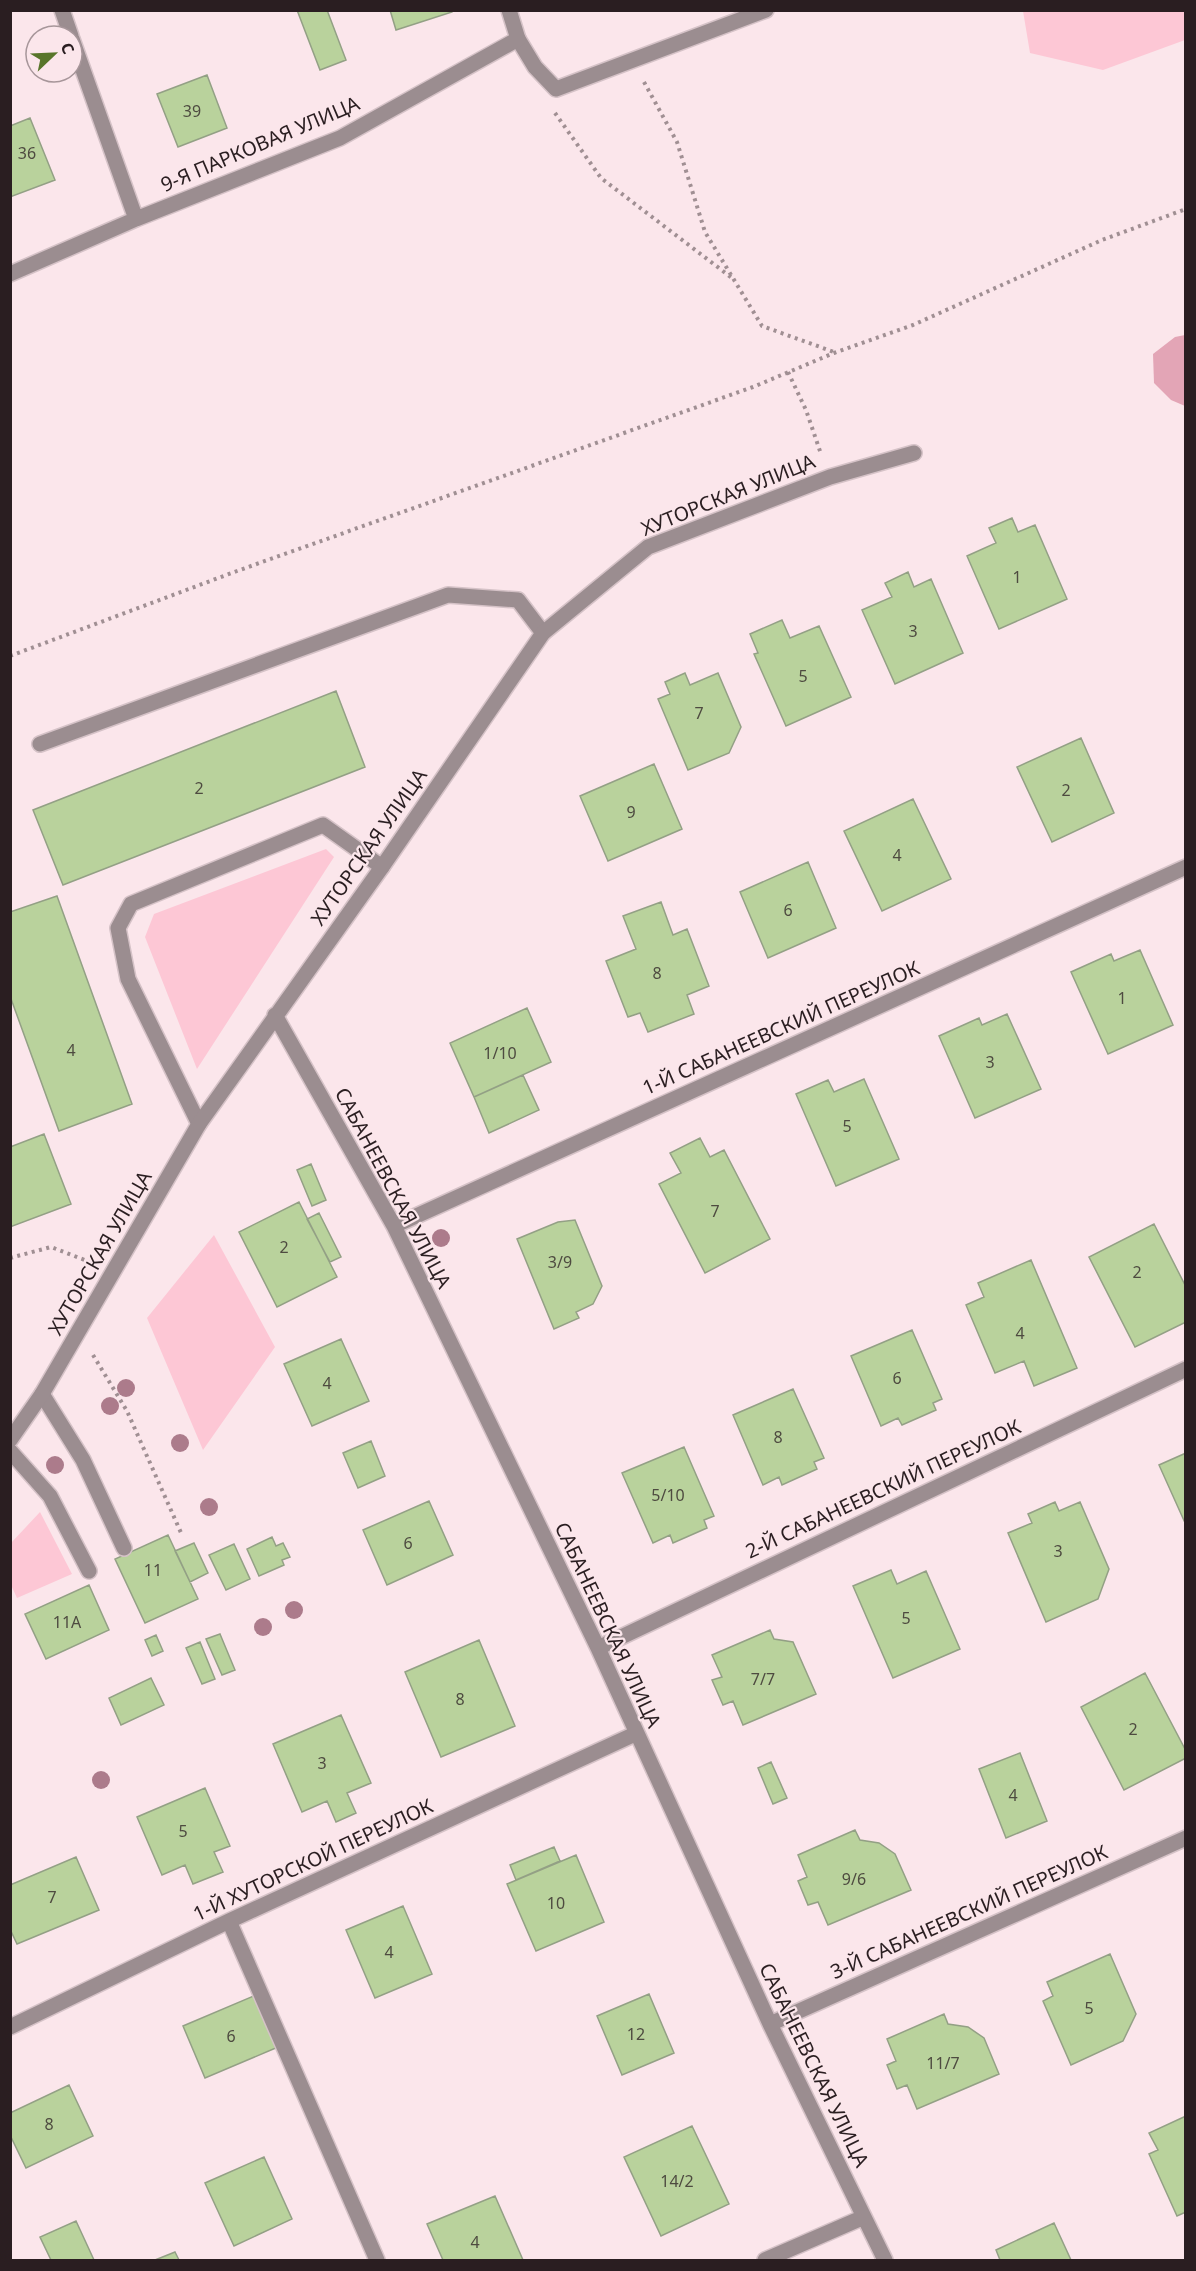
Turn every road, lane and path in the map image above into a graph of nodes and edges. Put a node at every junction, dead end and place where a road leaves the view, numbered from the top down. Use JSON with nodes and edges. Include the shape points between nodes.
{"nodes":[{"id":1,"x":509,"y":10,"type":"edge"},
{"id":2,"x":766,"y":10,"type":"edge"},
{"id":3,"x":518,"y":39,"type":"junction"},
{"id":4,"x":632,"y":61,"type":"junction"},
{"id":5,"x":84,"y":74,"type":"edge"},
{"id":6,"x":551,"y":108,"type":"dead end"},
{"id":7,"x":1185,"y":209,"type":"edge"},
{"id":8,"x":135,"y":219,"type":"junction"},
{"id":9,"x":10,"y":274,"type":"edge"},
{"id":10,"x":735,"y":280,"type":"junction"},
{"id":11,"x":834,"y":352,"type":"junction"},
{"id":12,"x":788,"y":372,"type":"junction"},
{"id":13,"x":914,"y":453,"type":"dead end"},
{"id":14,"x":830,"y":477,"type":"junction"},
{"id":15,"x":543,"y":633,"type":"junction"},
{"id":16,"x":10,"y":656,"type":"edge"},
{"id":17,"x":40,"y":744,"type":"dead end"},
{"id":18,"x":382,"y":867,"type":"junction"},
{"id":19,"x":1185,"y":867,"type":"edge"},
{"id":20,"x":275,"y":1015,"type":"junction"},
{"id":21,"x":199,"y":1124,"type":"junction"},
{"id":22,"x":394,"y":1226,"type":"junction"},
{"id":23,"x":10,"y":1258,"type":"edge"},
{"id":24,"x":112,"y":1274,"type":"junction"},
{"id":25,"x":79,"y":1332,"type":"junction"},
{"id":26,"x":1185,"y":1369,"type":"edge"},
{"id":27,"x":42,"y":1394,"type":"junction"},
{"id":28,"x":10,"y":1440,"type":"edge"},
{"id":29,"x":10,"y":1451,"type":"edge"},
{"id":30,"x":182,"y":1534,"type":"dead end"},
{"id":31,"x":124,"y":1548,"type":"dead end"},
{"id":32,"x":88,"y":1571,"type":"dead end"},
{"id":33,"x":597,"y":1648,"type":"junction"},
{"id":34,"x":635,"y":1734,"type":"junction"},
{"id":35,"x":1185,"y":1838,"type":"edge"},
{"id":36,"x":229,"y":1921,"type":"junction"},
{"id":37,"x":770,"y":2024,"type":"junction"},
{"id":38,"x":10,"y":2026,"type":"edge"},
{"id":39,"x":864,"y":2217,"type":"junction"},
{"id":40,"x":377,"y":2260,"type":"edge"},
{"id":41,"x":765,"y":2260,"type":"edge"},
{"id":42,"x":885,"y":2260,"type":"edge"}],
"edges":[{"from":1,"to":3,"type":"street"},
{"from":2,"to":4,"type":"street"},
{"from":3,"to":4,"type":"street","via":[[535,67],[556,88]]},
{"from":3,"to":8,"type":"street","name":"9-Я ПАРКОВАЯ УЛИЦА","via":[[340,138]]},
{"from":4,"to":10,"type":"path","via":[[677,142],[705,232]]},
{"from":5,"to":8,"type":"street"},
{"from":6,"to":10,"type":"path","via":[[601,178]]},
{"from":7,"to":11,"type":"path","via":[[1102,240],[913,325]]},
{"from":8,"to":9,"type":"street","name":"9-Я ПАРКОВАЯ УЛИЦА"},
{"from":10,"to":11,"type":"path","via":[[762,326]]},
{"from":11,"to":12,"type":"path"},
{"from":12,"to":14,"type":"path"},
{"from":12,"to":16,"type":"path"},
{"from":13,"to":14,"type":"street","name":"ХУТОРСКАЯ УЛИЦА"},
{"from":14,"to":15,"type":"street","name":"ХУТОРСКАЯ УЛИЦА","via":[[648,547]]},
{"from":15,"to":17,"type":"street","via":[[518,600],[448,595]]},
{"from":15,"to":18,"type":"street","name":"ХУТОРСКАЯ УЛИЦА"},
{"from":18,"to":20,"type":"street","name":"ХУТОРСКАЯ УЛИЦА"},
{"from":18,"to":21,"type":"street","via":[[322,825],[131,904],[118,928],[128,979]]},
{"from":19,"to":22,"type":"street","name":"1-Й САБАНЕЕВСКИЙ ПЕРЕУЛОК"},
{"from":20,"to":21,"type":"street","name":"ХУТОРСКАЯ УЛИЦА"},
{"from":20,"to":22,"type":"street","name":"САБАНЕЕВСКАЯ УЛИЦА"},
{"from":21,"to":24,"type":"street","name":"ХУТОРСКАЯ УЛИЦА"},
{"from":22,"to":33,"type":"street","name":"САБАНЕЕВСКАЯ УЛИЦА"},
{"from":23,"to":24,"type":"path","via":[[51,1247]]},
{"from":24,"to":25,"type":"street","name":"ХУТОРСКАЯ УЛИЦА"},
{"from":25,"to":27,"type":"street","name":"ХУТОРСКАЯ УЛИЦА"},
{"from":25,"to":30,"type":"path","via":[[127,1411]]},
{"from":26,"to":33,"type":"street","name":"2-Й САБАНЕЕВСКИЙ ПЕРЕУЛОК"},
{"from":27,"to":28,"type":"street","name":"ХУТОРСКАЯ УЛИЦА"},
{"from":27,"to":31,"type":"street","via":[[84,1460]]},
{"from":29,"to":32,"type":"street","via":[[50,1496]]},
{"from":33,"to":34,"type":"street","name":"САБАНЕЕВСКАЯ УЛИЦА"},
{"from":34,"to":36,"type":"street","name":"1-Й ХУТОРСКОЙ ПЕРЕУЛОК"},
{"from":34,"to":37,"type":"street","name":"САБАНЕЕВСКАЯ УЛИЦА"},
{"from":35,"to":37,"type":"street","name":"3-Й САБАНЕЕВСКИЙ ПЕРЕУЛОК"},
{"from":36,"to":38,"type":"street","name":"1-Й ХУТОРСКОЙ ПЕРЕУЛОК"},
{"from":36,"to":40,"type":"street"},
{"from":37,"to":39,"type":"street","name":"САБАНЕЕВСКАЯ УЛИЦА"},
{"from":39,"to":41,"type":"street"},
{"from":39,"to":42,"type":"street","name":"САБАНЕЕВСКАЯ УЛИЦА"}]}
